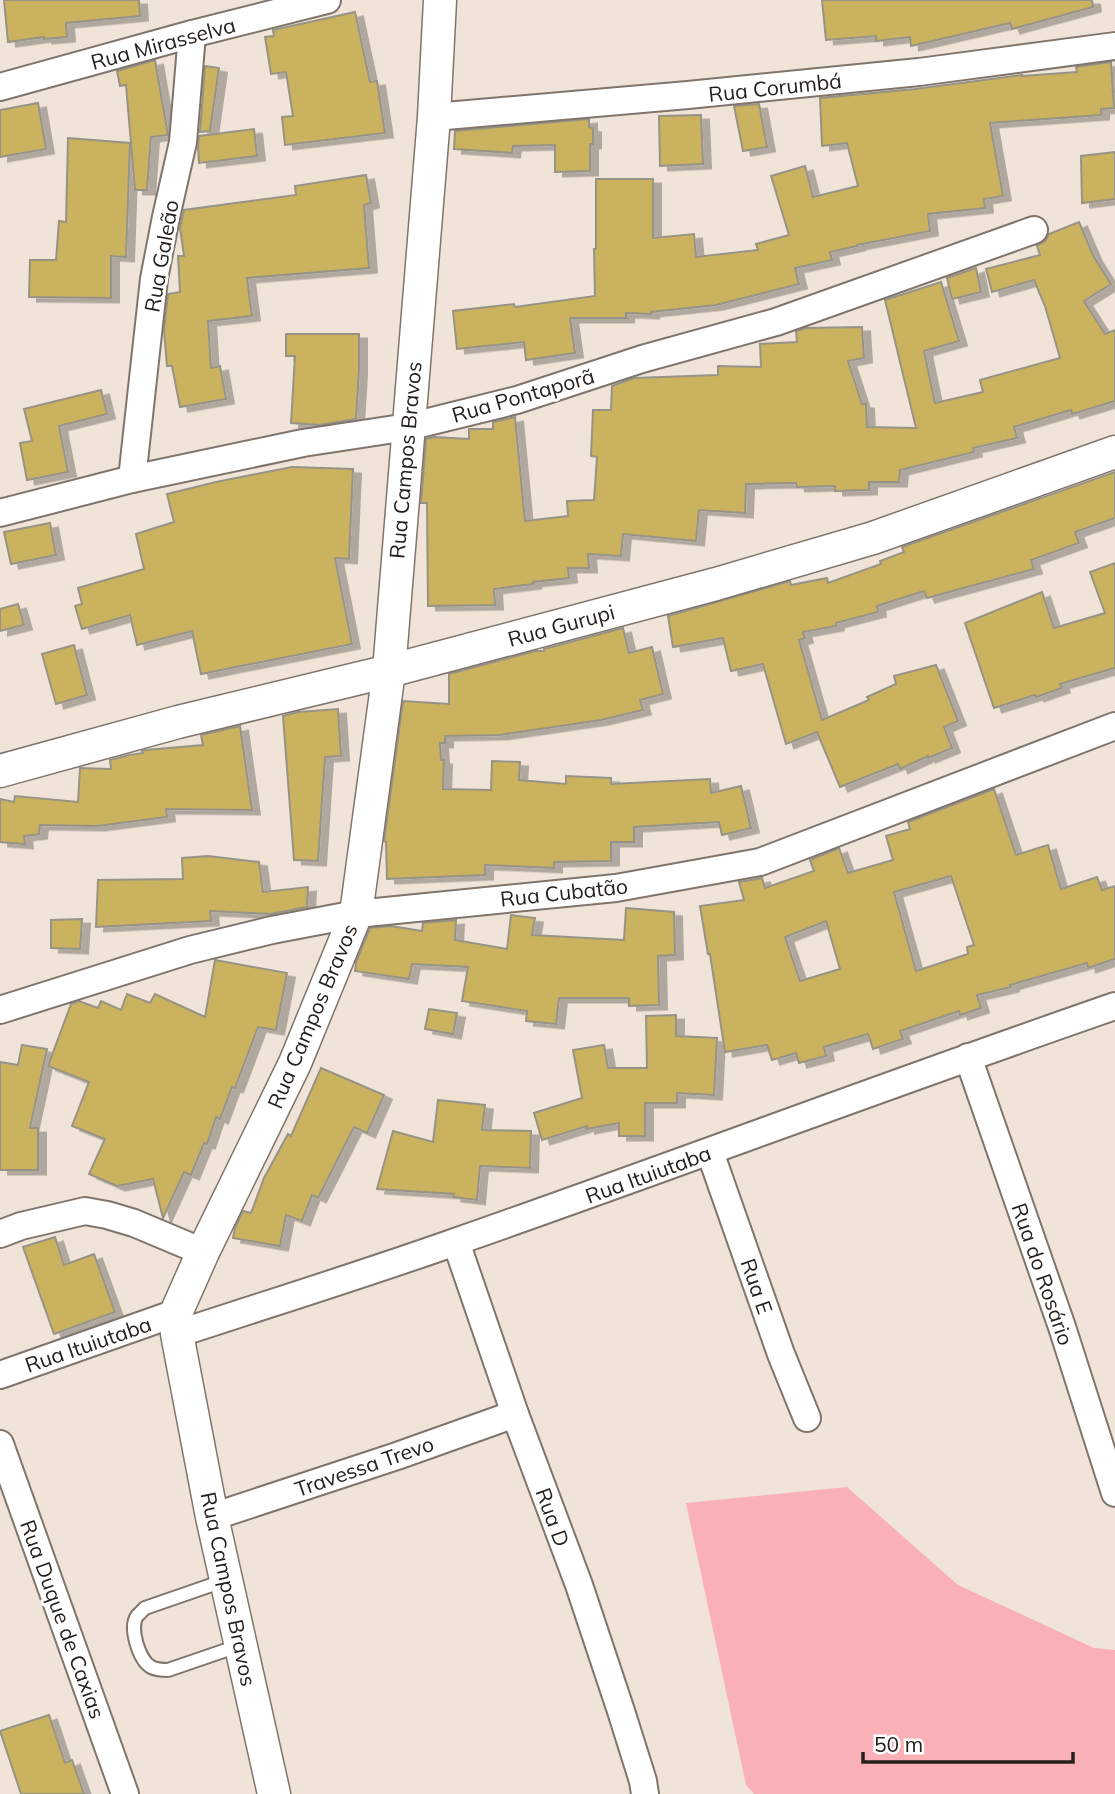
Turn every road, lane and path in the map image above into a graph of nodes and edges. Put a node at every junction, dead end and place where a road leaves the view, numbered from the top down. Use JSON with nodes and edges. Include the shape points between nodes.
{"nodes":[{"id":1,"x":327,"y":0,"type":"edge"},
{"id":2,"x":440,"y":0,"type":"edge"},
{"id":3,"x":192,"y":34,"type":"junction"},
{"id":4,"x":1115,"y":46,"type":"edge"},
{"id":5,"x":0,"y":87,"type":"edge"},
{"id":6,"x":434,"y":117,"type":"junction"},
{"id":7,"x":1034,"y":230,"type":"dead end"},
{"id":8,"x":408,"y":427,"type":"junction"},
{"id":9,"x":1115,"y":452,"type":"edge"},
{"id":10,"x":132,"y":480,"type":"junction"},
{"id":11,"x":0,"y":513,"type":"edge"},
{"id":12,"x":389,"y":671,"type":"junction"},
{"id":13,"x":1115,"y":726,"type":"edge"},
{"id":14,"x":0,"y":771,"type":"edge"},
{"id":15,"x":356,"y":914,"type":"junction"},
{"id":16,"x":1115,"y":1006,"type":"edge"},
{"id":17,"x":0,"y":1010,"type":"edge"},
{"id":18,"x":968,"y":1057,"type":"junction"},
{"id":19,"x":710,"y":1152,"type":"junction"},
{"id":20,"x":0,"y":1234,"type":"edge"},
{"id":21,"x":456,"y":1242,"type":"junction"},
{"id":22,"x":203,"y":1252,"type":"junction"},
{"id":23,"x":176,"y":1324,"type":"junction"},
{"id":24,"x":0,"y":1375,"type":"edge"},
{"id":25,"x":515,"y":1414,"type":"junction"},
{"id":26,"x":807,"y":1418,"type":"dead end"},
{"id":27,"x":0,"y":1444,"type":"edge"},
{"id":28,"x":1115,"y":1493,"type":"edge"},
{"id":29,"x":212,"y":1517,"type":"junction"},
{"id":30,"x":226,"y":1580,"type":"junction"},
{"id":31,"x":241,"y":1645,"type":"junction"},
{"id":32,"x":125,"y":1794,"type":"edge"},
{"id":33,"x":274,"y":1794,"type":"edge"},
{"id":34,"x":645,"y":1794,"type":"edge"}],
"edges":[{"from":1,"to":3,"type":"street","name":"Rua Mirasselva"},
{"from":2,"to":6,"type":"street","name":"Rua Campos Bravos"},
{"from":3,"to":5,"type":"street","name":"Rua Mirasselva"},
{"from":3,"to":10,"type":"street","name":"Rua Galeão","via":[[183,142],[155,279]]},
{"from":4,"to":6,"type":"street","name":"Rua Corumbá","via":[[919,72]]},
{"from":6,"to":8,"type":"street","name":"Rua Campos Bravos"},
{"from":7,"to":8,"type":"street","name":"Rua Pontaporã","via":[[776,322],[517,400]]},
{"from":8,"to":10,"type":"street","name":"Rua Pontaporã","via":[[303,443]]},
{"from":8,"to":12,"type":"street","name":"Rua Campos Bravos"},
{"from":9,"to":12,"type":"street","name":"Rua Gurupi","via":[[873,538]]},
{"from":10,"to":11,"type":"street","name":"Rua Pontaporã"},
{"from":12,"to":14,"type":"street","name":"Rua Gurupi"},
{"from":12,"to":15,"type":"street","name":"Rua Campos Bravos"},
{"from":13,"to":15,"type":"street","name":"Rua Cubatão","via":[[760,862],[616,888]]},
{"from":15,"to":17,"type":"street","name":"Rua Cubatão","via":[[190,950]]},
{"from":15,"to":22,"type":"street","name":"Rua Campos Bravos","via":[[295,1063]]},
{"from":16,"to":18,"type":"street","name":"Rua Ituiutaba"},
{"from":18,"to":19,"type":"street","name":"Rua Ituiutaba"},
{"from":18,"to":28,"type":"street","name":"Rua do Rosário"},
{"from":19,"to":21,"type":"street","name":"Rua Ituiutaba"},
{"from":19,"to":26,"type":"street","name":"Rua E"},
{"from":20,"to":22,"type":"street","via":[[85,1211],[134,1223]]},
{"from":21,"to":23,"type":"street","name":"Rua Ituiutaba"},
{"from":21,"to":25,"type":"street","name":"Rua D"},
{"from":22,"to":23,"type":"street","name":"Rua Campos Bravos"},
{"from":23,"to":24,"type":"street","name":"Rua Ituiutaba"},
{"from":23,"to":29,"type":"street","name":"Rua Campos Bravos"},
{"from":25,"to":29,"type":"street","name":"Travessa Trevo"},
{"from":25,"to":34,"type":"street","name":"Rua D","via":[[583,1598]]},
{"from":27,"to":32,"type":"street","name":"Rua Duque de Caxias"},
{"from":29,"to":30,"type":"street","name":"Rua Campos Bravos"},
{"from":30,"to":31,"type":"street","name":"Rua Campos Bravos"},
{"from":30,"to":31,"type":"lane","via":[[145,1608],[137,1616],[134,1633],[143,1659],[157,1670]]},
{"from":31,"to":33,"type":"street","name":"Rua Campos Bravos"}]}
